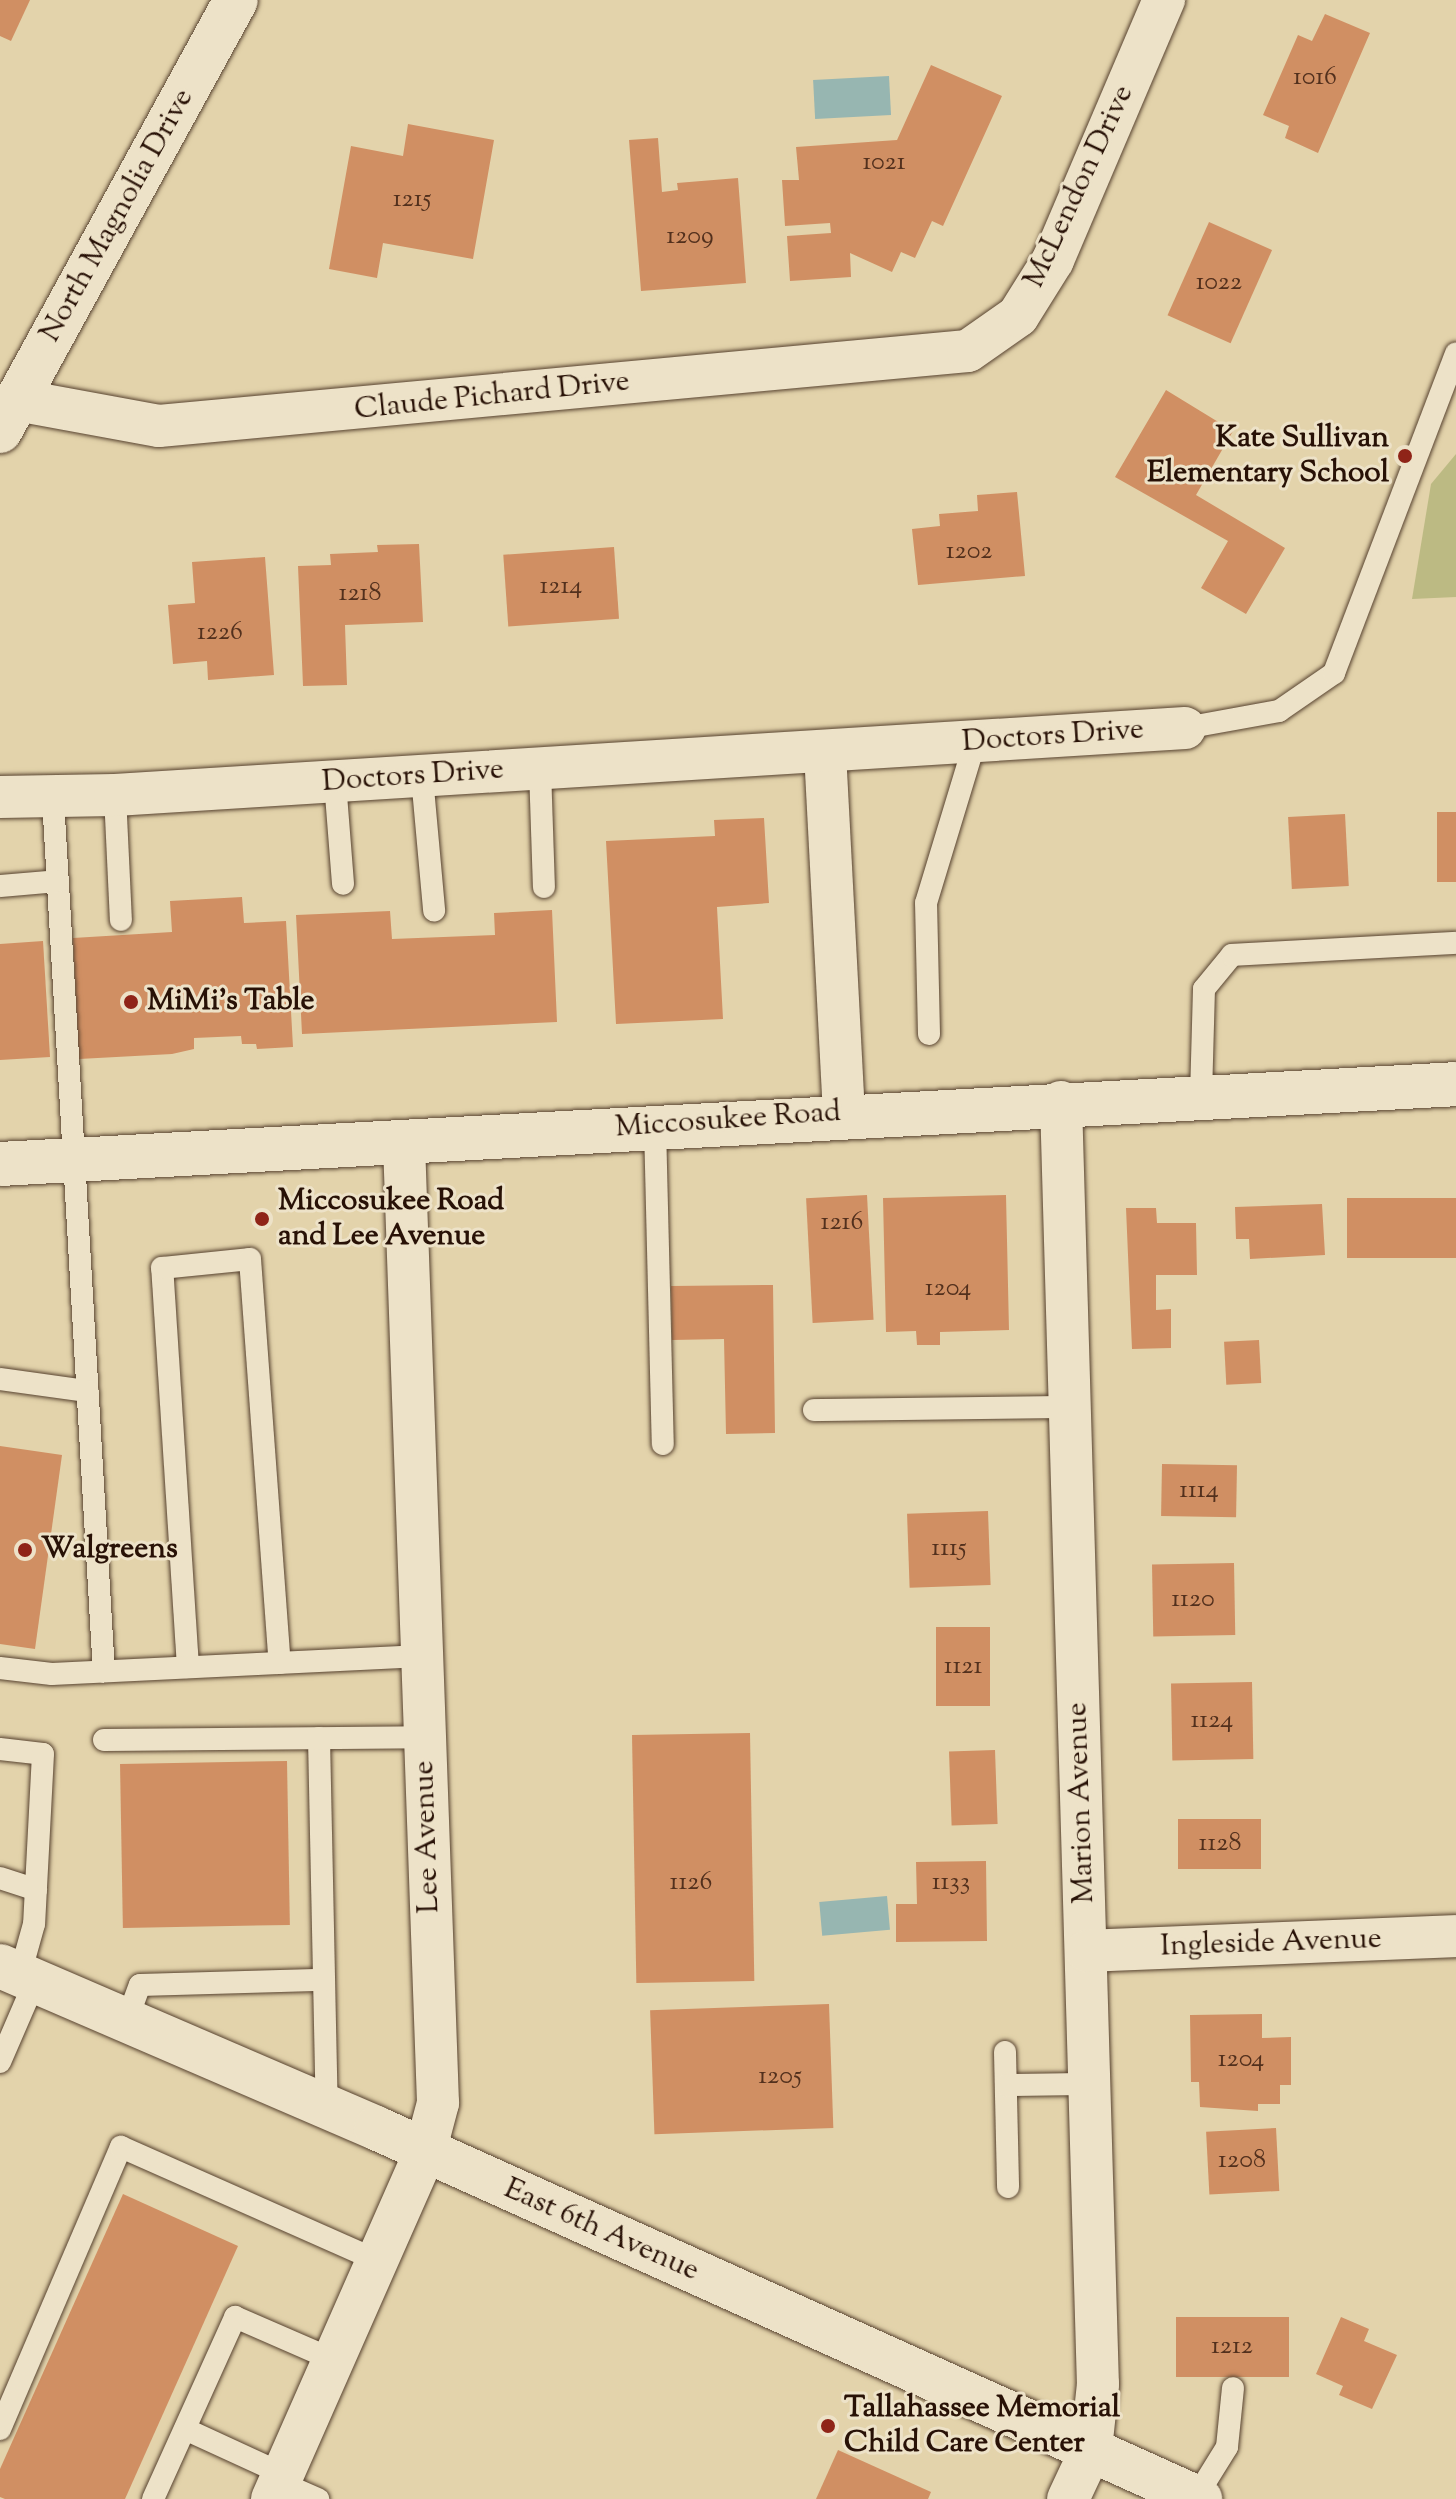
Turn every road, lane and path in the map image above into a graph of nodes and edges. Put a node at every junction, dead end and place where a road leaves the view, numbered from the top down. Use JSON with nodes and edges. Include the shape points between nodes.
{"nodes":[{"id":1,"x":236,"y":0,"type":"edge"},
{"id":2,"x":1164,"y":0,"type":"edge"},
{"id":3,"x":968,"y":351,"type":"joint"},
{"id":4,"x":1456,"y":354,"type":"edge"},
{"id":5,"x":8,"y":416,"type":"edge"},
{"id":6,"x":1185,"y":728,"type":"joint"},
{"id":7,"x":975,"y":742,"type":"junction"},
{"id":8,"x":825,"y":752,"type":"junction"},
{"id":9,"x":540,"y":769,"type":"junction"},
{"id":10,"x":422,"y":777,"type":"junction"},
{"id":11,"x":335,"y":782,"type":"junction"},
{"id":12,"x":115,"y":795,"type":"junction"},
{"id":13,"x":0,"y":797,"type":"edge"},
{"id":14,"x":53,"y":799,"type":"junction"},
{"id":15,"x":58,"y":881,"type":"junction"},
{"id":16,"x":343,"y":884,"type":"dead end"},
{"id":17,"x":0,"y":886,"type":"edge"},
{"id":18,"x":544,"y":887,"type":"dead end"},
{"id":19,"x":434,"y":910,"type":"dead end"},
{"id":20,"x":121,"y":920,"type":"dead end"},
{"id":21,"x":1456,"y":943,"type":"edge"},
{"id":22,"x":929,"y":1034,"type":"dead end"},
{"id":23,"x":1456,"y":1084,"type":"edge"},
{"id":24,"x":1201,"y":1096,"type":"junction"},
{"id":25,"x":1061,"y":1102,"type":"junction"},
{"id":26,"x":844,"y":1114,"type":"junction"},
{"id":27,"x":655,"y":1126,"type":"junction"},
{"id":28,"x":404,"y":1142,"type":"junction"},
{"id":29,"x":72,"y":1159,"type":"junction"},
{"id":30,"x":0,"y":1164,"type":"edge"},
{"id":31,"x":0,"y":1379,"type":"edge"},
{"id":32,"x":87,"y":1391,"type":"junction"},
{"id":33,"x":1070,"y":1407,"type":"junction"},
{"id":34,"x":814,"y":1410,"type":"dead end"},
{"id":35,"x":663,"y":1444,"type":"dead end"},
{"id":36,"x":422,"y":1656,"type":"junction"},
{"id":37,"x":280,"y":1663,"type":"junction"},
{"id":38,"x":188,"y":1667,"type":"junction"},
{"id":39,"x":0,"y":1668,"type":"edge"},
{"id":40,"x":104,"y":1672,"type":"junction"},
{"id":41,"x":425,"y":1737,"type":"junction"},
{"id":42,"x":319,"y":1738,"type":"junction"},
{"id":43,"x":104,"y":1740,"type":"dead end"},
{"id":44,"x":0,"y":1749,"type":"edge"},
{"id":45,"x":0,"y":1878,"type":"edge"},
{"id":46,"x":36,"y":1890,"type":"junction"},
{"id":47,"x":1456,"y":1936,"type":"edge"},
{"id":48,"x":1087,"y":1951,"type":"junction"},
{"id":49,"x":18,"y":1974,"type":"edge"},
{"id":50,"x":324,"y":1980,"type":"junction"},
{"id":51,"x":127,"y":2020,"type":"junction"},
{"id":52,"x":1005,"y":2052,"type":"dead end"},
{"id":53,"x":0,"y":2062,"type":"edge"},
{"id":54,"x":1090,"y":2084,"type":"junction"},
{"id":55,"x":1006,"y":2085,"type":"junction"},
{"id":56,"x":327,"y":2107,"type":"junction"},
{"id":57,"x":425,"y":2152,"type":"junction"},
{"id":58,"x":1008,"y":2187,"type":"dead end"},
{"id":59,"x":378,"y":2261,"type":"junction"},
{"id":60,"x":334,"y":2360,"type":"junction"},
{"id":61,"x":1233,"y":2388,"type":"dead end"},
{"id":62,"x":0,"y":2429,"type":"edge"},
{"id":63,"x":185,"y":2429,"type":"junction"},
{"id":64,"x":1091,"y":2450,"type":"junction"},
{"id":65,"x":278,"y":2485,"type":"edge"},
{"id":66,"x":1198,"y":2498,"type":"edge"},
{"id":67,"x":153,"y":2499,"type":"edge"},
{"id":68,"x":318,"y":2499,"type":"edge"},
{"id":69,"x":1068,"y":2499,"type":"edge"}],
"edges":[{"from":1,"to":5,"type":"street","name":"North Magnolia Drive"},
{"from":2,"to":3,"type":"street","name":"McLendon Drive","via":[[1053,260],[1018,316]]},
{"from":3,"to":5,"type":"street","name":"Claude Pichard Drive","via":[[159,426]]},
{"from":4,"to":6,"type":"lane","via":[[1334,673],[1279,711]]},
{"from":6,"to":7,"type":"street","name":"Doctors Drive"},
{"from":7,"to":8,"type":"street","name":"Doctors Drive"},
{"from":7,"to":22,"type":"lane","via":[[926,903]]},
{"from":8,"to":9,"type":"street","name":"Doctors Drive"},
{"from":8,"to":26,"type":"street"},
{"from":9,"to":10,"type":"street","name":"Doctors Drive"},
{"from":9,"to":18,"type":"lane"},
{"from":10,"to":11,"type":"street","name":"Doctors Drive"},
{"from":10,"to":19,"type":"lane"},
{"from":11,"to":12,"type":"street","name":"Doctors Drive"},
{"from":11,"to":16,"type":"lane"},
{"from":12,"to":14,"type":"street","name":"Doctors Drive"},
{"from":12,"to":20,"type":"lane"},
{"from":13,"to":14,"type":"street","name":"Doctors Drive"},
{"from":14,"to":15,"type":"lane"},
{"from":15,"to":17,"type":"lane"},
{"from":15,"to":29,"type":"lane"},
{"from":21,"to":24,"type":"lane","via":[[1232,955],[1204,989]]},
{"from":23,"to":24,"type":"street","name":"Miccosukee Road"},
{"from":24,"to":25,"type":"street","name":"Miccosukee Road"},
{"from":25,"to":26,"type":"street","name":"Miccosukee Road"},
{"from":25,"to":33,"type":"street","name":"Marion Avenue"},
{"from":26,"to":27,"type":"street","name":"Miccosukee Road"},
{"from":27,"to":28,"type":"street","name":"Miccosukee Road"},
{"from":27,"to":35,"type":"lane"},
{"from":28,"to":29,"type":"street","name":"Miccosukee Road"},
{"from":28,"to":36,"type":"street","name":"Lee Avenue"},
{"from":29,"to":30,"type":"street","name":"Miccosukee Road"},
{"from":29,"to":32,"type":"lane"},
{"from":31,"to":32,"type":"lane"},
{"from":32,"to":40,"type":"lane"},
{"from":33,"to":34,"type":"lane"},
{"from":33,"to":48,"type":"street","name":"Marion Avenue"},
{"from":36,"to":37,"type":"lane"},
{"from":36,"to":41,"type":"street","name":"Lee Avenue"},
{"from":37,"to":38,"type":"lane"},
{"from":37,"to":38,"type":"lane","via":[[250,1259],[162,1268]]},
{"from":38,"to":40,"type":"lane"},
{"from":39,"to":40,"type":"lane"},
{"from":41,"to":42,"type":"lane"},
{"from":41,"to":57,"type":"street","name":"Lee Avenue","via":[[438,2103]]},
{"from":42,"to":43,"type":"lane"},
{"from":42,"to":50,"type":"lane"},
{"from":44,"to":46,"type":"lane","via":[[43,1754]]},
{"from":45,"to":46,"type":"lane"},
{"from":46,"to":49,"type":"lane","via":[[34,1924]]},
{"from":47,"to":48,"type":"street","name":"Ingleside Avenue"},
{"from":48,"to":54,"type":"street","name":"Marion Avenue"},
{"from":49,"to":51,"type":"street","name":"East 6th Avenue"},
{"from":49,"to":53,"type":"lane"},
{"from":50,"to":51,"type":"lane","via":[[140,1985]]},
{"from":50,"to":56,"type":"lane"},
{"from":51,"to":56,"type":"street","name":"East 6th Avenue"},
{"from":52,"to":55,"type":"lane"},
{"from":54,"to":55,"type":"lane"},
{"from":54,"to":64,"type":"street","name":"Marion Avenue","via":[[1098,2384]]},
{"from":55,"to":58,"type":"lane"},
{"from":56,"to":57,"type":"street","name":"East 6th Avenue"},
{"from":57,"to":59,"type":"street","name":"Lee Avenue"},
{"from":57,"to":64,"type":"street","name":"East 6th Avenue"},
{"from":59,"to":60,"type":"street","name":"Lee Avenue"},
{"from":59,"to":62,"type":"lane","via":[[121,2147]]},
{"from":60,"to":63,"type":"lane","via":[[235,2317]]},
{"from":60,"to":65,"type":"street","name":"Lee Avenue"},
{"from":61,"to":66,"type":"lane","via":[[1227,2447]]},
{"from":63,"to":65,"type":"lane"},
{"from":63,"to":67,"type":"lane"},
{"from":64,"to":66,"type":"street","name":"East 6th Avenue"},
{"from":64,"to":69,"type":"street","name":"Marion Avenue"},
{"from":65,"to":68,"type":"lane"}]}
